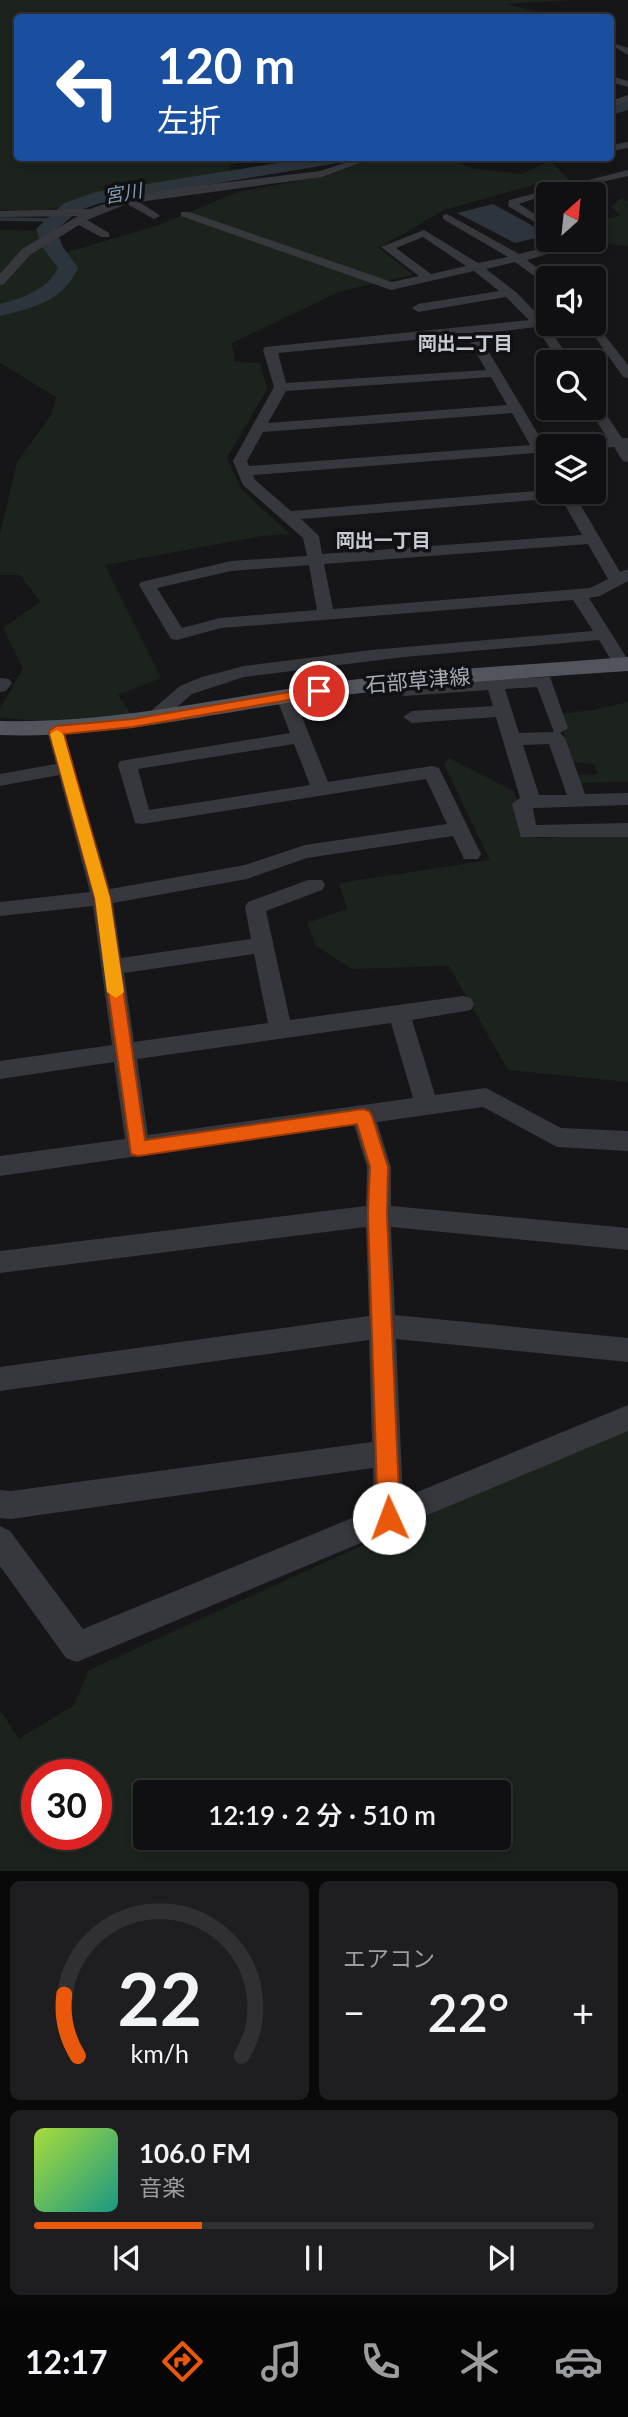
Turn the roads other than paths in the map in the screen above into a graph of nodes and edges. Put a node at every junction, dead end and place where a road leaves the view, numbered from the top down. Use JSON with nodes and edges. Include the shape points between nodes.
{"nodes":[{"id":1,"x":619,"y":46,"type":"dead end"},
{"id":2,"x":628,"y":52,"type":"edge"},
{"id":3,"x":325,"y":161,"type":"edge"},
{"id":4,"x":360,"y":161,"type":"edge"},
{"id":5,"x":628,"y":173,"type":"edge"},
{"id":6,"x":266,"y":179,"type":"junction"},
{"id":7,"x":606,"y":183,"type":"edge"},
{"id":8,"x":536,"y":195,"type":"edge"},
{"id":9,"x":130,"y":201,"type":"junction"},
{"id":10,"x":0,"y":214,"type":"edge"},
{"id":11,"x":185,"y":214,"type":"dead end"},
{"id":12,"x":70,"y":215,"type":"junction"},
{"id":13,"x":154,"y":216,"type":"dead end"},
{"id":14,"x":447,"y":217,"type":"dead end"},
{"id":15,"x":536,"y":220,"type":"edge"},
{"id":16,"x":105,"y":235,"type":"dead end"},
{"id":17,"x":539,"y":252,"type":"edge"},
{"id":18,"x":517,"y":257,"type":"junction"},
{"id":19,"x":475,"y":267,"type":"junction"},
{"id":20,"x":536,"y":272,"type":"edge"},
{"id":21,"x":428,"y":277,"type":"junction"},
{"id":22,"x":0,"y":281,"type":"edge"},
{"id":23,"x":391,"y":286,"type":"junction"},
{"id":24,"x":508,"y":293,"type":"junction"},
{"id":25,"x":536,"y":316,"type":"edge"},
{"id":26,"x":423,"y":322,"type":"junction"},
{"id":27,"x":536,"y":323,"type":"edge"},
{"id":28,"x":470,"y":331,"type":"junction"},
{"id":29,"x":601,"y":336,"type":"edge"},
{"id":30,"x":495,"y":373,"type":"junction"},
{"id":31,"x":628,"y":374,"type":"edge"},
{"id":32,"x":281,"y":387,"type":"junction"},
{"id":33,"x":516,"y":409,"type":"junction"},
{"id":34,"x":605,"y":420,"type":"edge"},
{"id":35,"x":259,"y":428,"type":"junction"},
{"id":36,"x":536,"y":438,"type":"edge"},
{"id":37,"x":623,"y":442,"type":"edge"},
{"id":38,"x":536,"y":450,"type":"edge"},
{"id":39,"x":628,"y":458,"type":"edge"},
{"id":40,"x":244,"y":471,"type":"junction"},
{"id":41,"x":536,"y":495,"type":"edge"},
{"id":42,"x":572,"y":504,"type":"edge"},
{"id":43,"x":288,"y":516,"type":"junction"},
{"id":44,"x":593,"y":540,"type":"junction"},
{"id":45,"x":316,"y":560,"type":"junction"},
{"id":46,"x":623,"y":577,"type":"edge"},
{"id":47,"x":578,"y":594,"type":"junction"},
{"id":48,"x":326,"y":614,"type":"junction"},
{"id":49,"x":602,"y":635,"type":"junction"},
{"id":50,"x":625,"y":664,"type":"edge"},
{"id":51,"x":494,"y":679,"type":"junction"},
{"id":52,"x":403,"y":686,"type":"junction"},
{"id":53,"x":285,"y":697,"type":"junction"},
{"id":54,"x":504,"y":711,"type":"junction"},
{"id":55,"x":412,"y":717,"type":"junction"},
{"id":56,"x":151,"y":720,"type":"junction"},
{"id":57,"x":0,"y":728,"type":"edge"},
{"id":58,"x":559,"y":728,"type":"dead end"},
{"id":59,"x":56,"y":731,"type":"junction"},
{"id":60,"x":300,"y":737,"type":"junction"},
{"id":61,"x":416,"y":738,"type":"dead end"},
{"id":62,"x":512,"y":739,"type":"junction"},
{"id":63,"x":66,"y":768,"type":"junction"},
{"id":64,"x":0,"y":780,"type":"edge"},
{"id":65,"x":321,"y":789,"type":"junction"},
{"id":66,"x":628,"y":799,"type":"edge"},
{"id":67,"x":578,"y":800,"type":"junction"},
{"id":68,"x":608,"y":800,"type":"junction"},
{"id":69,"x":531,"y":802,"type":"junction"},
{"id":70,"x":459,"y":829,"type":"junction"},
{"id":71,"x":624,"y":830,"type":"edge"},
{"id":72,"x":471,"y":854,"type":"dead end"},
{"id":73,"x":315,"y":886,"type":"dead end"},
{"id":74,"x":102,"y":898,"type":"junction"},
{"id":75,"x":0,"y":909,"type":"edge"},
{"id":76,"x":263,"y":945,"type":"junction"},
{"id":77,"x":112,"y":967,"type":"junction"},
{"id":78,"x":463,"y":1004,"type":"dead end"},
{"id":79,"x":399,"y":1013,"type":"junction"},
{"id":80,"x":281,"y":1030,"type":"junction"},
{"id":81,"x":124,"y":1052,"type":"junction"},
{"id":82,"x":0,"y":1070,"type":"edge"},
{"id":83,"x":427,"y":1106,"type":"junction"},
{"id":84,"x":363,"y":1116,"type":"junction"},
{"id":85,"x":628,"y":1141,"type":"edge"},
{"id":86,"x":138,"y":1148,"type":"junction"},
{"id":87,"x":0,"y":1166,"type":"edge"},
{"id":88,"x":378,"y":1214,"type":"junction"},
{"id":89,"x":628,"y":1239,"type":"edge"},
{"id":90,"x":0,"y":1262,"type":"edge"},
{"id":91,"x":383,"y":1326,"type":"junction"},
{"id":92,"x":628,"y":1350,"type":"edge"},
{"id":93,"x":0,"y":1379,"type":"edge"},
{"id":94,"x":628,"y":1418,"type":"edge"},
{"id":95,"x":387,"y":1453,"type":"junction"},
{"id":96,"x":0,"y":1504,"type":"edge"},
{"id":97,"x":389,"y":1518,"type":"junction"},
{"id":98,"x":0,"y":1541,"type":"edge"}],
"edges":[{"from":1,"to":2,"type":"street"},
{"from":3,"to":6,"type":"street"},
{"from":4,"to":6,"type":"street","via":[[322,174]]},
{"from":5,"to":7,"type":"street"},
{"from":6,"to":9,"type":"street"},
{"from":8,"to":15,"type":"street","via":[[513,202]]},
{"from":9,"to":12,"type":"street"},
{"from":9,"to":13,"type":"street"},
{"from":10,"to":12,"type":"street"},
{"from":11,"to":23,"type":"street"},
{"from":12,"to":16,"type":"street"},
{"from":12,"to":22,"type":"street"},
{"from":14,"to":18,"type":"street"},
{"from":17,"to":18,"type":"street"},
{"from":18,"to":19,"type":"street"},
{"from":18,"to":20,"type":"street"},
{"from":19,"to":21,"type":"street"},
{"from":19,"to":21,"type":"street","via":[[424,233],[387,247]]},
{"from":19,"to":24,"type":"street"},
{"from":21,"to":23,"type":"street"},
{"from":23,"to":26,"type":"street"},
{"from":24,"to":25,"type":"street"},
{"from":24,"to":26,"type":"street"},
{"from":26,"to":28,"type":"street"},
{"from":26,"to":32,"type":"street","via":[[270,350]]},
{"from":27,"to":28,"type":"street"},
{"from":28,"to":30,"type":"street"},
{"from":29,"to":31,"type":"street"},
{"from":30,"to":32,"type":"street"},
{"from":30,"to":33,"type":"street"},
{"from":32,"to":35,"type":"street"},
{"from":33,"to":35,"type":"street"},
{"from":33,"to":36,"type":"street"},
{"from":34,"to":37,"type":"street"},
{"from":35,"to":40,"type":"street","via":[[240,461]]},
{"from":37,"to":39,"type":"street"},
{"from":38,"to":40,"type":"street"},
{"from":40,"to":43,"type":"street","via":[[247,482]]},
{"from":41,"to":43,"type":"street"},
{"from":42,"to":44,"type":"street"},
{"from":43,"to":45,"type":"street","via":[[311,536]]},
{"from":44,"to":45,"type":"street"},
{"from":44,"to":46,"type":"street"},
{"from":45,"to":48,"type":"street"},
{"from":45,"to":48,"type":"street","via":[[231,566],[147,585],[177,635],[220,623]]},
{"from":46,"to":47,"type":"street","via":[[594,593]]},
{"from":47,"to":48,"type":"street"},
{"from":47,"to":49,"type":"street"},
{"from":49,"to":50,"type":"street"},
{"from":49,"to":56,"type":"street","via":[[431,649],[229,675],[191,687],[167,702]]},
{"from":50,"to":51,"type":"main road","name":"石部草津線"},
{"from":51,"to":52,"type":"main road","name":"石部草津線"},
{"from":51,"to":54,"type":"street"},
{"from":51,"to":58,"type":"street","via":[[544,681]]},
{"from":52,"to":53,"type":"main road","name":"石部草津線"},
{"from":52,"to":55,"type":"street"},
{"from":53,"to":56,"type":"main road","name":"石部草津線"},
{"from":53,"to":60,"type":"street"},
{"from":54,"to":55,"type":"street"},
{"from":54,"to":62,"type":"street"},
{"from":55,"to":61,"type":"street"},
{"from":56,"to":59,"type":"main road","name":"石部草津線"},
{"from":57,"to":59,"type":"main road","name":"石部草津線"},
{"from":59,"to":63,"type":"street"},
{"from":60,"to":65,"type":"street"},
{"from":60,"to":65,"type":"street","via":[[127,765],[142,818]]},
{"from":62,"to":67,"type":"street","via":[[556,738]]},
{"from":62,"to":69,"type":"street"},
{"from":63,"to":64,"type":"street"},
{"from":63,"to":74,"type":"street"},
{"from":65,"to":70,"type":"street","via":[[432,772]]},
{"from":66,"to":68,"type":"street"},
{"from":67,"to":68,"type":"street"},
{"from":67,"to":69,"type":"street"},
{"from":68,"to":71,"type":"street"},
{"from":69,"to":71,"type":"street","via":[[522,804],[528,832]]},
{"from":70,"to":72,"type":"street"},
{"from":70,"to":74,"type":"street","via":[[305,852],[247,872]]},
{"from":73,"to":76,"type":"street","via":[[255,907]]},
{"from":74,"to":75,"type":"street"},
{"from":74,"to":77,"type":"street"},
{"from":76,"to":77,"type":"street"},
{"from":76,"to":80,"type":"street"},
{"from":77,"to":81,"type":"street"},
{"from":78,"to":79,"type":"street"},
{"from":79,"to":80,"type":"street"},
{"from":79,"to":83,"type":"street"},
{"from":80,"to":81,"type":"street"},
{"from":81,"to":82,"type":"street"},
{"from":81,"to":86,"type":"street"},
{"from":83,"to":84,"type":"street"},
{"from":83,"to":85,"type":"street","via":[[486,1097],[557,1137]]},
{"from":84,"to":86,"type":"street"},
{"from":84,"to":88,"type":"street","via":[[379,1167]]},
{"from":86,"to":87,"type":"street"},
{"from":88,"to":89,"type":"street"},
{"from":88,"to":90,"type":"street"},
{"from":88,"to":91,"type":"street"},
{"from":91,"to":92,"type":"street"},
{"from":91,"to":93,"type":"street"},
{"from":91,"to":95,"type":"street"},
{"from":94,"to":97,"type":"street"},
{"from":95,"to":96,"type":"street"},
{"from":95,"to":97,"type":"street"},
{"from":97,"to":98,"type":"street","via":[[77,1647]]}]}
